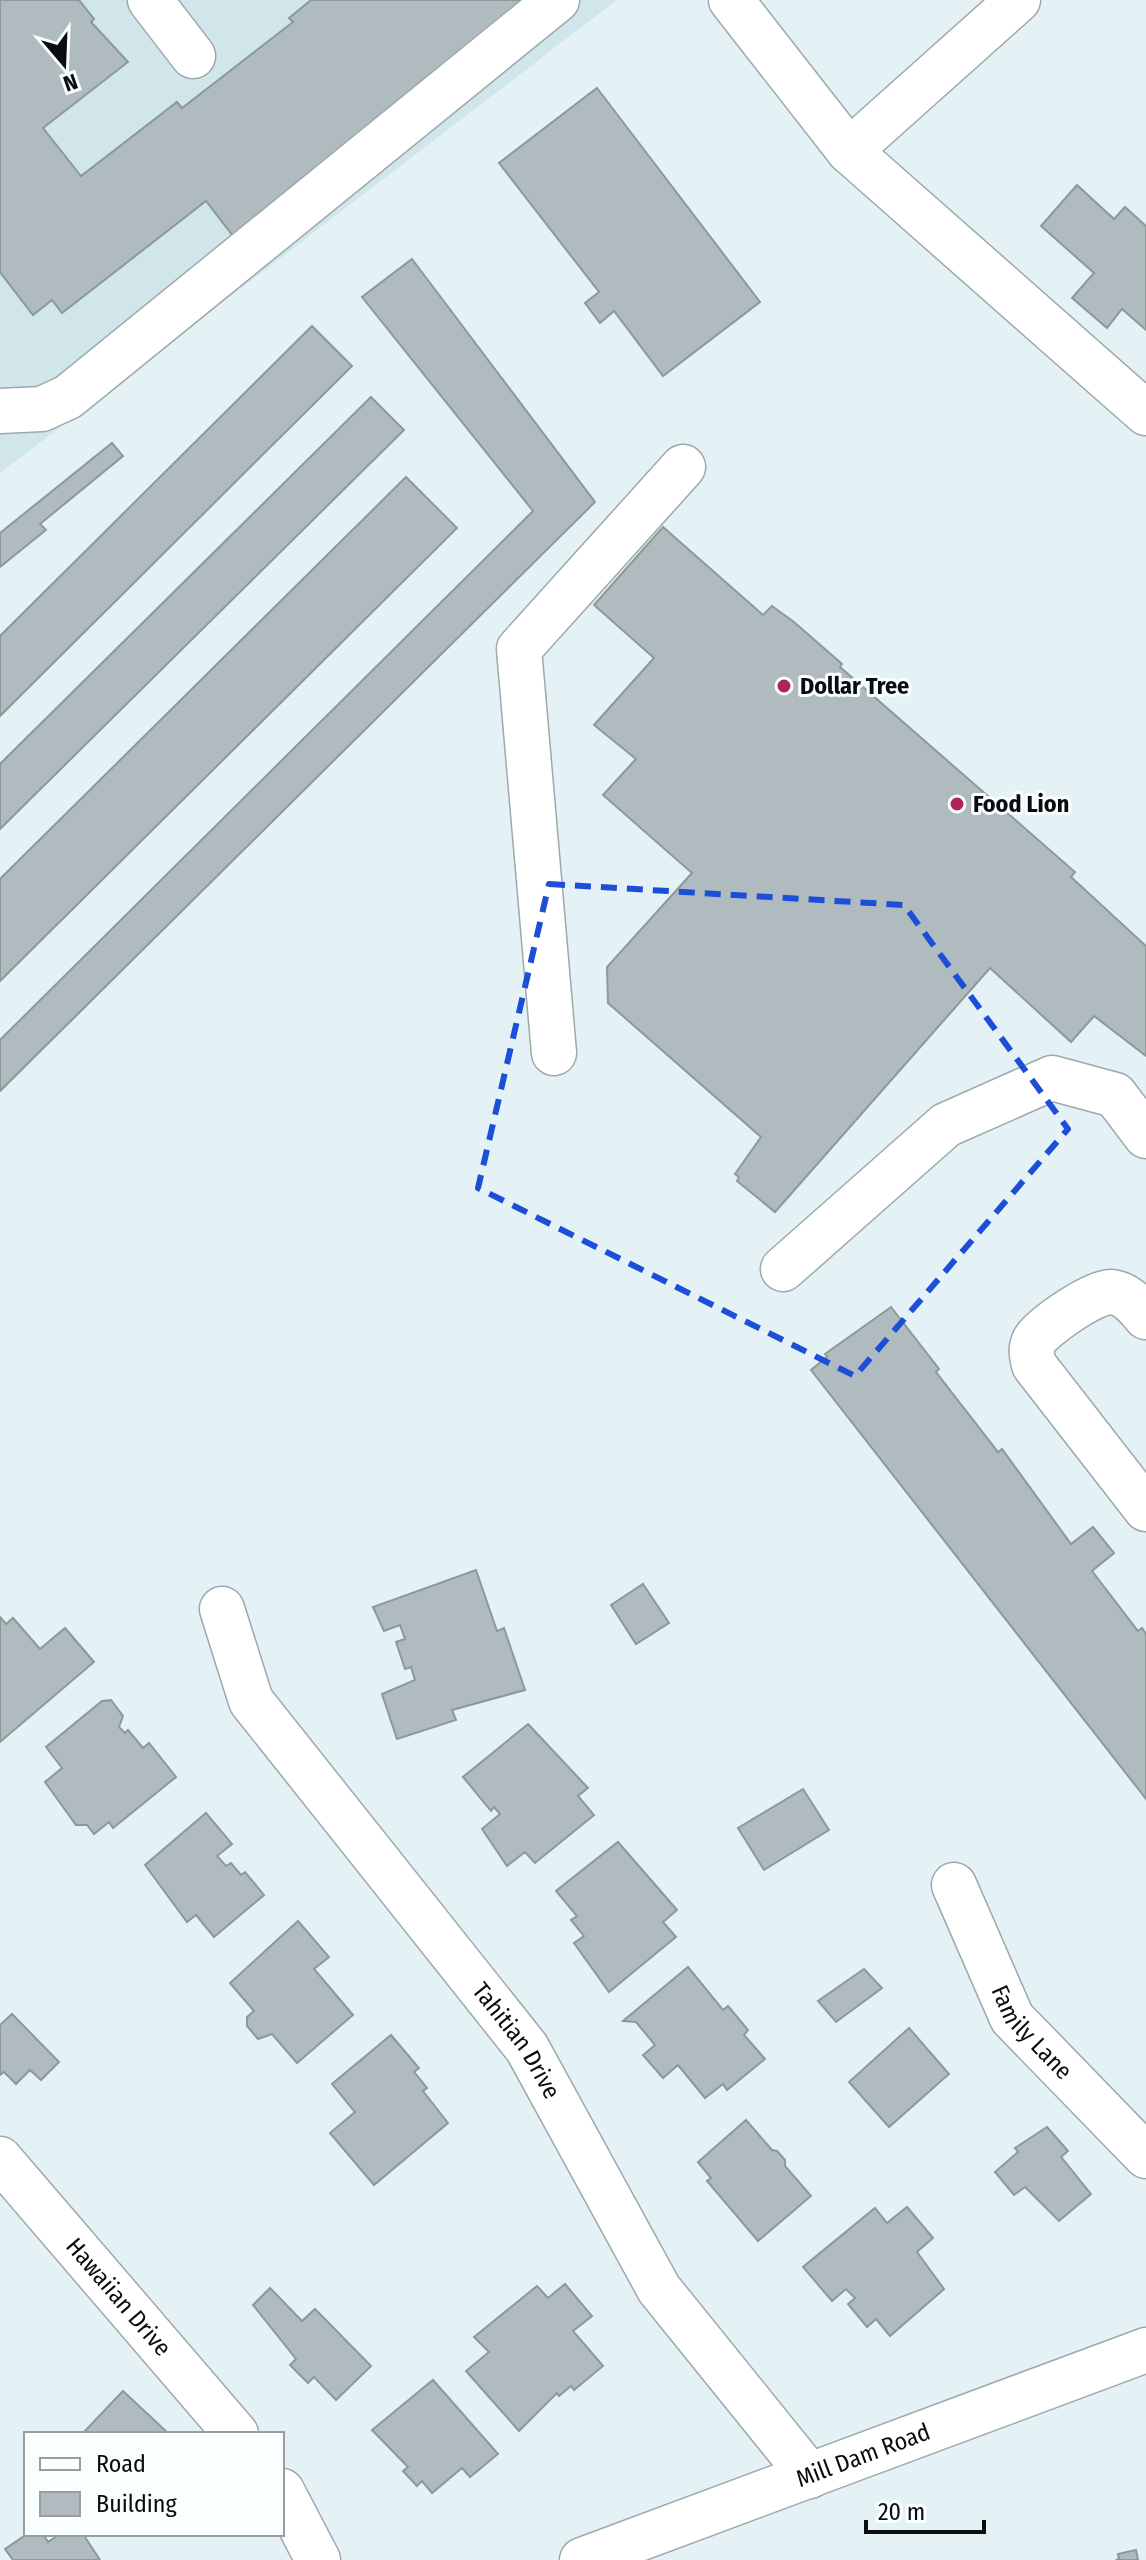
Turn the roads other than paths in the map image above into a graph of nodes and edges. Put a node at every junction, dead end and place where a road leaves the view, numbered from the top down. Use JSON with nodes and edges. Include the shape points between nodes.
{"nodes":[{"id":1,"x":150,"y":0,"type":"edge"},
{"id":2,"x":557,"y":0,"type":"edge"},
{"id":3,"x":731,"y":0,"type":"edge"},
{"id":4,"x":1018,"y":0,"type":"edge"},
{"id":5,"x":193,"y":56,"type":"dead end"},
{"id":6,"x":849,"y":151,"type":"junction"},
{"id":7,"x":0,"y":411,"type":"edge"},
{"id":8,"x":1146,"y":413,"type":"edge"},
{"id":9,"x":683,"y":467,"type":"dead end"},
{"id":10,"x":554,"y":1053,"type":"dead end"},
{"id":11,"x":1146,"y":1136,"type":"edge"},
{"id":12,"x":783,"y":1269,"type":"dead end"},
{"id":13,"x":1146,"y":1317,"type":"edge"},
{"id":14,"x":1146,"y":1509,"type":"edge"},
{"id":15,"x":222,"y":1609,"type":"dead end"},
{"id":16,"x":954,"y":1885,"type":"dead end"},
{"id":17,"x":1146,"y":2156,"type":"edge"},
{"id":18,"x":0,"y":2159,"type":"edge"},
{"id":19,"x":1146,"y":2350,"type":"edge"},
{"id":20,"x":234,"y":2432,"type":"edge"},
{"id":21,"x":810,"y":2476,"type":"junction"},
{"id":22,"x":284,"y":2495,"type":"edge"},
{"id":23,"x":318,"y":2560,"type":"edge"},
{"id":24,"x":582,"y":2560,"type":"edge"}],
"edges":[{"from":1,"to":5,"type":"street"},
{"from":2,"to":7,"type":"street","via":[[68,397],[42,409]]},
{"from":3,"to":6,"type":"street"},
{"from":4,"to":6,"type":"street"},
{"from":6,"to":8,"type":"street"},
{"from":9,"to":10,"type":"street","via":[[519,649]]},
{"from":11,"to":12,"type":"street","via":[[1115,1095],[1052,1078],[946,1125]]},
{"from":13,"to":14,"type":"street","via":[[1134,1302],[1112,1292],[1093,1295],[1035,1338],[1031,1350],[1034,1365]]},
{"from":15,"to":21,"type":"street","name":"Tahitian Drive","via":[[251,1701],[527,2048],[659,2289]]},
{"from":16,"to":17,"type":"street","name":"Family Lane","via":[[1012,2018]]},
{"from":18,"to":20,"type":"street","name":"Hawaiian Drive"},
{"from":19,"to":21,"type":"street","name":"Mill Dam Road"},
{"from":21,"to":24,"type":"street","name":"Mill Dam Road"},
{"from":22,"to":23,"type":"street"}]}
